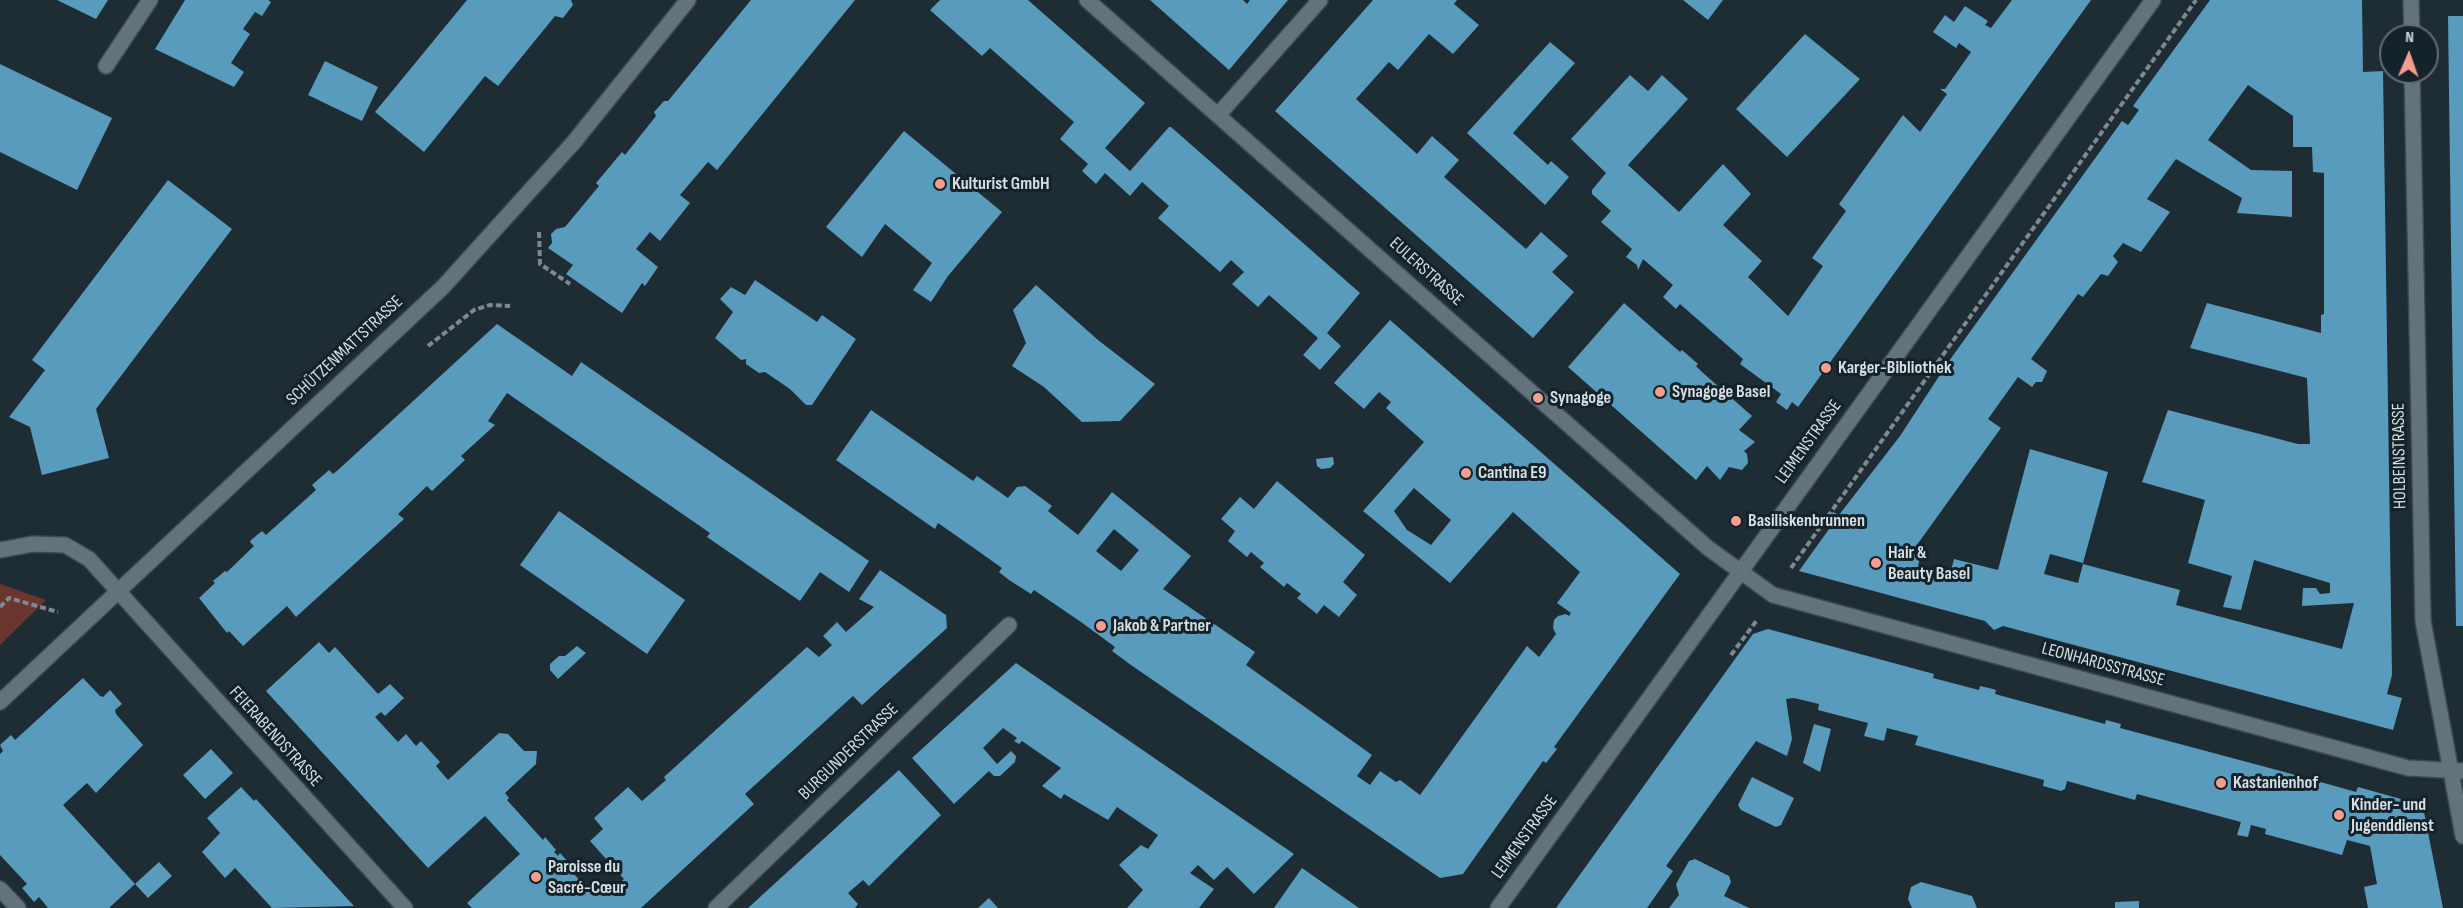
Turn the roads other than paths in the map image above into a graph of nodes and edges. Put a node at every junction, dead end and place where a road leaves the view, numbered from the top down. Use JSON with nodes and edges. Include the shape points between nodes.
{"nodes":[{"id":1,"x":150,"y":0,"type":"edge"},
{"id":2,"x":688,"y":0,"type":"edge"},
{"id":3,"x":1087,"y":0,"type":"edge"},
{"id":4,"x":1320,"y":0,"type":"edge"},
{"id":5,"x":2153,"y":0,"type":"edge"},
{"id":6,"x":2411,"y":0,"type":"edge"},
{"id":7,"x":2412,"y":24,"type":"edge"},
{"id":8,"x":106,"y":66,"type":"dead end"},
{"id":9,"x":2412,"y":84,"type":"edge"},
{"id":10,"x":1219,"y":114,"type":"junction"},
{"id":11,"x":0,"y":550,"type":"edge"},
{"id":12,"x":1740,"y":573,"type":"junction"},
{"id":13,"x":117,"y":592,"type":"junction"},
{"id":14,"x":1010,"y":625,"type":"dead end"},
{"id":15,"x":0,"y":702,"type":"edge"},
{"id":16,"x":2457,"y":772,"type":"edge"},
{"id":17,"x":2463,"y":836,"type":"edge"},
{"id":18,"x":0,"y":889,"type":"edge"},
{"id":19,"x":18,"y":908,"type":"edge"},
{"id":20,"x":405,"y":908,"type":"edge"},
{"id":21,"x":716,"y":908,"type":"edge"},
{"id":22,"x":1498,"y":908,"type":"edge"}],
"edges":[{"from":1,"to":8,"type":"street"},
{"from":2,"to":13,"type":"street","name":"SCHÜTZENMATTSTRASSE","via":[[574,142],[443,287]]},
{"from":3,"to":10,"type":"street","name":"EULERSTRASSE"},
{"from":4,"to":10,"type":"street"},
{"from":5,"to":12,"type":"street","name":"LEIMENSTRASSE"},
{"from":6,"to":7,"type":"street"},
{"from":9,"to":16,"type":"street","name":"HOLBEINSTRASSE","via":[[2423,621]]},
{"from":10,"to":12,"type":"street","name":"EULERSTRASSE"},
{"from":11,"to":13,"type":"street","name":"FEIERABENDSTRASSE","via":[[33,544],[65,545],[89,559]]},
{"from":12,"to":16,"type":"street","name":"LEONHARDSSTRASSE","via":[[1773,595],[2408,768]]},
{"from":12,"to":22,"type":"street","name":"LEIMENSTRASSE"},
{"from":13,"to":15,"type":"street","name":"SCHÜTZENMATTSTRASSE"},
{"from":13,"to":20,"type":"street","name":"FEIERABENDSTRASSE"},
{"from":14,"to":21,"type":"street","name":"BURGUNDERSTRASSE"},
{"from":16,"to":17,"type":"street","name":"HOLBEINSTRASSE"},
{"from":18,"to":19,"type":"street"}]}
